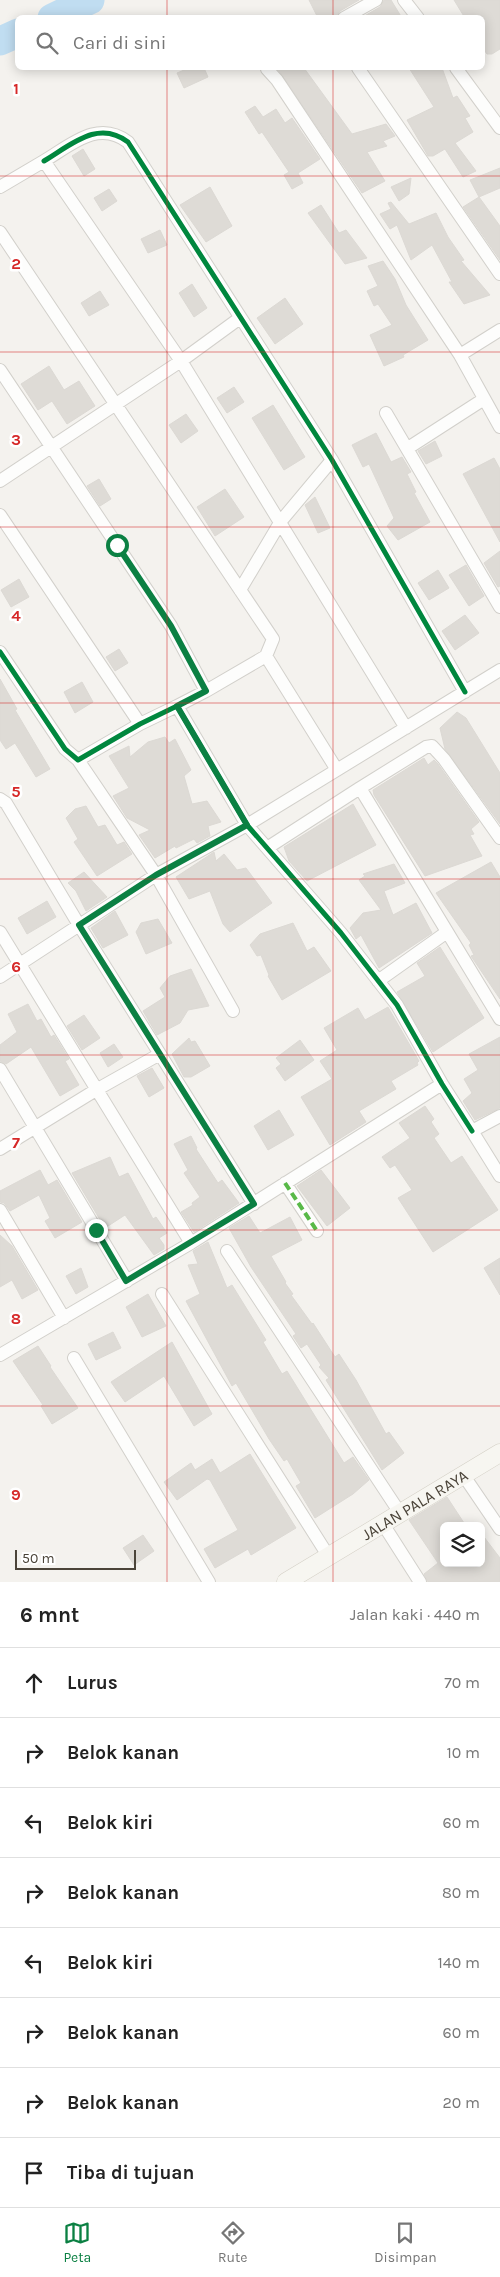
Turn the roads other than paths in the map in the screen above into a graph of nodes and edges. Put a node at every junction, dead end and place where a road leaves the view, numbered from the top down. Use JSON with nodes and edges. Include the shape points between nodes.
{"nodes":[{"id":1,"x":376,"y":0,"type":"edge"},
{"id":2,"x":404,"y":0,"type":"edge"},
{"id":3,"x":349,"y":15,"type":"edge"},
{"id":4,"x":416,"y":15,"type":"edge"},
{"id":5,"x":269,"y":70,"type":"edge"},
{"id":6,"x":359,"y":70,"type":"edge"},
{"id":7,"x":457,"y":70,"type":"edge"},
{"id":8,"x":500,"y":128,"type":"edge"},
{"id":9,"x":44,"y":160,"type":"junction"},
{"id":10,"x":0,"y":187,"type":"edge"},
{"id":11,"x":0,"y":232,"type":"edge"},
{"id":12,"x":500,"y":274,"type":"edge"},
{"id":13,"x":240,"y":318,"type":"junction"},
{"id":14,"x":500,"y":330,"type":"edge"},
{"id":15,"x":460,"y":355,"type":"junction"},
{"id":16,"x":181,"y":361,"type":"junction"},
{"id":17,"x":0,"y":370,"type":"edge"},
{"id":18,"x":484,"y":399,"type":"junction"},
{"id":19,"x":116,"y":405,"type":"junction"},
{"id":20,"x":386,"y":413,"type":"dead end"},
{"id":21,"x":500,"y":427,"type":"edge"},
{"id":22,"x":52,"y":448,"type":"junction"},
{"id":23,"x":408,"y":448,"type":"junction"},
{"id":24,"x":332,"y":460,"type":"junction"},
{"id":25,"x":0,"y":481,"type":"edge"},
{"id":26,"x":0,"y":515,"type":"edge"},
{"id":27,"x":281,"y":521,"type":"junction"},
{"id":28,"x":240,"y":590,"type":"junction"},
{"id":29,"x":500,"y":607,"type":"edge"},
{"id":30,"x":0,"y":652,"type":"edge"},
{"id":31,"x":266,"y":656,"type":"junction"},
{"id":32,"x":500,"y":671,"type":"edge"},
{"id":33,"x":206,"y":691,"type":"junction"},
{"id":34,"x":465,"y":692,"type":"junction"},
{"id":35,"x":177,"y":706,"type":"junction"},
{"id":36,"x":140,"y":724,"type":"junction"},
{"id":37,"x":406,"y":728,"type":"junction"},
{"id":38,"x":78,"y":760,"type":"junction"},
{"id":39,"x":338,"y":770,"type":"junction"},
{"id":40,"x":360,"y":788,"type":"junction"},
{"id":41,"x":0,"y":799,"type":"edge"},
{"id":42,"x":247,"y":825,"type":"junction"},
{"id":43,"x":500,"y":838,"type":"edge"},
{"id":44,"x":267,"y":848,"type":"junction"},
{"id":45,"x":156,"y":875,"type":"junction"},
{"id":46,"x":79,"y":925,"type":"junction"},
{"id":47,"x":0,"y":932,"type":"edge"},
{"id":48,"x":447,"y":932,"type":"junction"},
{"id":49,"x":20,"y":965,"type":"junction"},
{"id":50,"x":0,"y":977,"type":"edge"},
{"id":51,"x":378,"y":981,"type":"junction"},
{"id":52,"x":233,"y":1011,"type":"dead end"},
{"id":53,"x":500,"y":1019,"type":"edge"},
{"id":54,"x":160,"y":1054,"type":"junction"},
{"id":55,"x":0,"y":1070,"type":"edge"},
{"id":56,"x":442,"y":1084,"type":"junction"},
{"id":57,"x":96,"y":1090,"type":"junction"},
{"id":58,"x":500,"y":1116,"type":"edge"},
{"id":59,"x":35,"y":1127,"type":"junction"},
{"id":60,"x":472,"y":1131,"type":"junction"},
{"id":61,"x":0,"y":1149,"type":"edge"},
{"id":62,"x":500,"y":1176,"type":"edge"},
{"id":63,"x":285,"y":1183,"type":"junction"},
{"id":64,"x":254,"y":1204,"type":"junction"},
{"id":65,"x":0,"y":1210,"type":"edge"},
{"id":66,"x":317,"y":1231,"type":"dead end"},
{"id":67,"x":191,"y":1243,"type":"junction"},
{"id":68,"x":226,"y":1251,"type":"dead end"},
{"id":69,"x":126,"y":1281,"type":"junction"},
{"id":70,"x":162,"y":1294,"type":"dead end"},
{"id":71,"x":64,"y":1318,"type":"junction"},
{"id":72,"x":0,"y":1355,"type":"edge"},
{"id":73,"x":74,"y":1358,"type":"dead end"},
{"id":74,"x":500,"y":1453,"type":"edge"},
{"id":75,"x":464,"y":1476,"type":"junction"},
{"id":76,"x":400,"y":1513,"type":"junction"},
{"id":77,"x":384,"y":1524,"type":"junction"},
{"id":78,"x":500,"y":1529,"type":"edge"},
{"id":79,"x":329,"y":1557,"type":"junction"},
{"id":80,"x":289,"y":1581,"type":"edge"},
{"id":81,"x":209,"y":1582,"type":"edge"},
{"id":82,"x":420,"y":1582,"type":"edge"}],
"edges":[{"from":1,"to":3,"type":"street"},
{"from":2,"to":4,"type":"street"},
{"from":5,"to":15,"type":"street"},
{"from":6,"to":12,"type":"street"},
{"from":7,"to":8,"type":"street"},
{"from":9,"to":10,"type":"street"},
{"from":9,"to":13,"type":"street","via":[[89,135],[106,132],[117,134],[128,142]]},
{"from":9,"to":16,"type":"street"},
{"from":11,"to":19,"type":"street"},
{"from":13,"to":16,"type":"street"},
{"from":13,"to":24,"type":"street"},
{"from":14,"to":15,"type":"street"},
{"from":15,"to":18,"type":"street"},
{"from":16,"to":19,"type":"street"},
{"from":16,"to":27,"type":"street"},
{"from":17,"to":22,"type":"street"},
{"from":18,"to":21,"type":"street"},
{"from":18,"to":23,"type":"street"},
{"from":19,"to":22,"type":"street"},
{"from":19,"to":28,"type":"street"},
{"from":20,"to":23,"type":"street"},
{"from":22,"to":25,"type":"street"},
{"from":22,"to":33,"type":"street","via":[[171,626]]},
{"from":23,"to":29,"type":"street"},
{"from":24,"to":27,"type":"street"},
{"from":24,"to":34,"type":"street"},
{"from":26,"to":36,"type":"street"},
{"from":27,"to":28,"type":"street"},
{"from":27,"to":37,"type":"street"},
{"from":28,"to":31,"type":"street","via":[[273,639]]},
{"from":30,"to":38,"type":"street","via":[[65,749]]},
{"from":31,"to":33,"type":"street"},
{"from":31,"to":39,"type":"street"},
{"from":32,"to":34,"type":"street"},
{"from":33,"to":35,"type":"street"},
{"from":34,"to":37,"type":"street"},
{"from":35,"to":36,"type":"street"},
{"from":35,"to":42,"type":"street"},
{"from":36,"to":38,"type":"street"},
{"from":37,"to":39,"type":"street"},
{"from":38,"to":45,"type":"street"},
{"from":39,"to":42,"type":"street"},
{"from":40,"to":43,"type":"street","via":[[432,746]]},
{"from":40,"to":44,"type":"street"},
{"from":40,"to":48,"type":"street"},
{"from":41,"to":46,"type":"street","via":[[6,803]]},
{"from":42,"to":44,"type":"street"},
{"from":42,"to":45,"type":"street"},
{"from":44,"to":51,"type":"street"},
{"from":45,"to":46,"type":"street"},
{"from":45,"to":52,"type":"street"},
{"from":46,"to":49,"type":"street"},
{"from":46,"to":54,"type":"street"},
{"from":47,"to":49,"type":"street"},
{"from":48,"to":51,"type":"street"},
{"from":48,"to":53,"type":"street"},
{"from":49,"to":50,"type":"street"},
{"from":49,"to":57,"type":"street"},
{"from":51,"to":56,"type":"street","via":[[397,1005]]},
{"from":54,"to":57,"type":"street"},
{"from":54,"to":64,"type":"street"},
{"from":55,"to":59,"type":"street"},
{"from":56,"to":60,"type":"street"},
{"from":56,"to":63,"type":"street"},
{"from":57,"to":59,"type":"street"},
{"from":57,"to":67,"type":"street"},
{"from":58,"to":60,"type":"street"},
{"from":59,"to":61,"type":"street"},
{"from":59,"to":69,"type":"street"},
{"from":60,"to":62,"type":"street"},
{"from":63,"to":64,"type":"street"},
{"from":63,"to":66,"type":"street"},
{"from":64,"to":67,"type":"street"},
{"from":65,"to":71,"type":"street"},
{"from":67,"to":69,"type":"street"},
{"from":68,"to":76,"type":"street"},
{"from":69,"to":71,"type":"street"},
{"from":70,"to":79,"type":"street"},
{"from":71,"to":72,"type":"street"},
{"from":73,"to":81,"type":"street"},
{"from":74,"to":75,"type":"main road","name":"JALAN PALA RAYA"},
{"from":75,"to":76,"type":"main road","name":"JALAN PALA RAYA"},
{"from":75,"to":78,"type":"street"},
{"from":76,"to":77,"type":"main road","name":"JALAN PALA RAYA"},
{"from":77,"to":79,"type":"main road","name":"JALAN PALA RAYA"},
{"from":77,"to":82,"type":"street"},
{"from":79,"to":80,"type":"main road","name":"JALAN PALA RAYA"}]}
